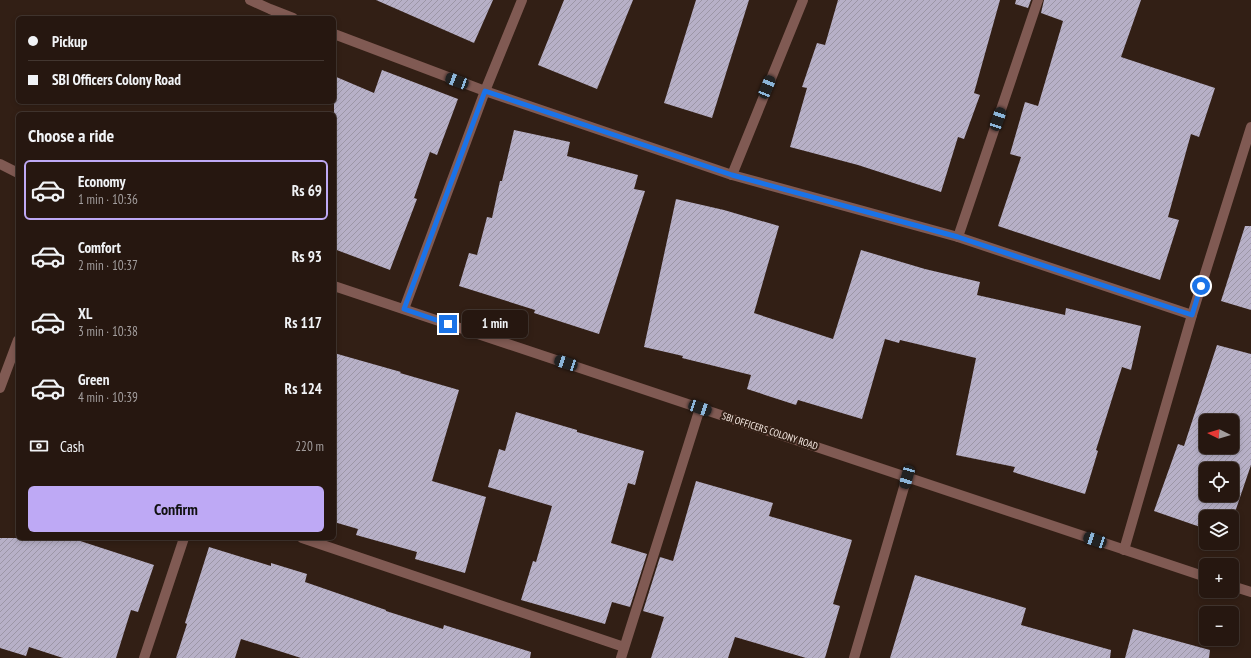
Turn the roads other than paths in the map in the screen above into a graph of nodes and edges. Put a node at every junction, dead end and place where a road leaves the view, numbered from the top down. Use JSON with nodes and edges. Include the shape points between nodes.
{"nodes":[{"id":1,"x":250,"y":0,"type":"edge"},
{"id":2,"x":522,"y":0,"type":"edge"},
{"id":3,"x":803,"y":0,"type":"edge"},
{"id":4,"x":1038,"y":0,"type":"edge"},
{"id":5,"x":272,"y":5,"type":"edge"},
{"id":6,"x":290,"y":16,"type":"edge"},
{"id":7,"x":336,"y":35,"type":"edge"},
{"id":8,"x":485,"y":91,"type":"junction"},
{"id":9,"x":1251,"y":127,"type":"edge"},
{"id":10,"x":0,"y":164,"type":"edge"},
{"id":11,"x":16,"y":172,"type":"edge"},
{"id":12,"x":732,"y":175,"type":"junction"},
{"id":13,"x":958,"y":237,"type":"junction"},
{"id":14,"x":336,"y":287,"type":"edge"},
{"id":15,"x":404,"y":309,"type":"junction"},
{"id":16,"x":1192,"y":315,"type":"junction"},
{"id":17,"x":16,"y":345,"type":"edge"},
{"id":18,"x":0,"y":388,"type":"edge"},
{"id":19,"x":700,"y":408,"type":"junction"},
{"id":20,"x":907,"y":477,"type":"junction"},
{"id":21,"x":183,"y":540,"type":"edge"},
{"id":22,"x":308,"y":540,"type":"edge"},
{"id":23,"x":1124,"y":550,"type":"junction"},
{"id":24,"x":1199,"y":576,"type":"edge"},
{"id":25,"x":1239,"y":588,"type":"edge"},
{"id":26,"x":1251,"y":592,"type":"edge"},
{"id":27,"x":624,"y":647,"type":"junction"},
{"id":28,"x":144,"y":658,"type":"edge"},
{"id":29,"x":621,"y":658,"type":"edge"},
{"id":30,"x":854,"y":658,"type":"edge"}],
"edges":[{"from":1,"to":5,"type":"street"},
{"from":2,"to":8,"type":"street"},
{"from":3,"to":12,"type":"street"},
{"from":4,"to":13,"type":"street"},
{"from":5,"to":6,"type":"street"},
{"from":7,"to":8,"type":"street"},
{"from":8,"to":12,"type":"street"},
{"from":8,"to":15,"type":"street"},
{"from":9,"to":16,"type":"street"},
{"from":10,"to":11,"type":"street"},
{"from":12,"to":13,"type":"street"},
{"from":13,"to":16,"type":"street"},
{"from":14,"to":15,"type":"street","name":"SBI OFFICERS COLONY ROAD"},
{"from":15,"to":19,"type":"street","name":"SBI OFFICERS COLONY ROAD"},
{"from":16,"to":23,"type":"street"},
{"from":17,"to":18,"type":"street"},
{"from":19,"to":20,"type":"street","name":"SBI OFFICERS COLONY ROAD"},
{"from":19,"to":27,"type":"street"},
{"from":20,"to":23,"type":"street","name":"SBI OFFICERS COLONY ROAD"},
{"from":20,"to":30,"type":"street"},
{"from":21,"to":28,"type":"street"},
{"from":22,"to":27,"type":"street"},
{"from":23,"to":24,"type":"street","name":"SBI OFFICERS COLONY ROAD"},
{"from":25,"to":26,"type":"street"},
{"from":27,"to":29,"type":"street"}]}
